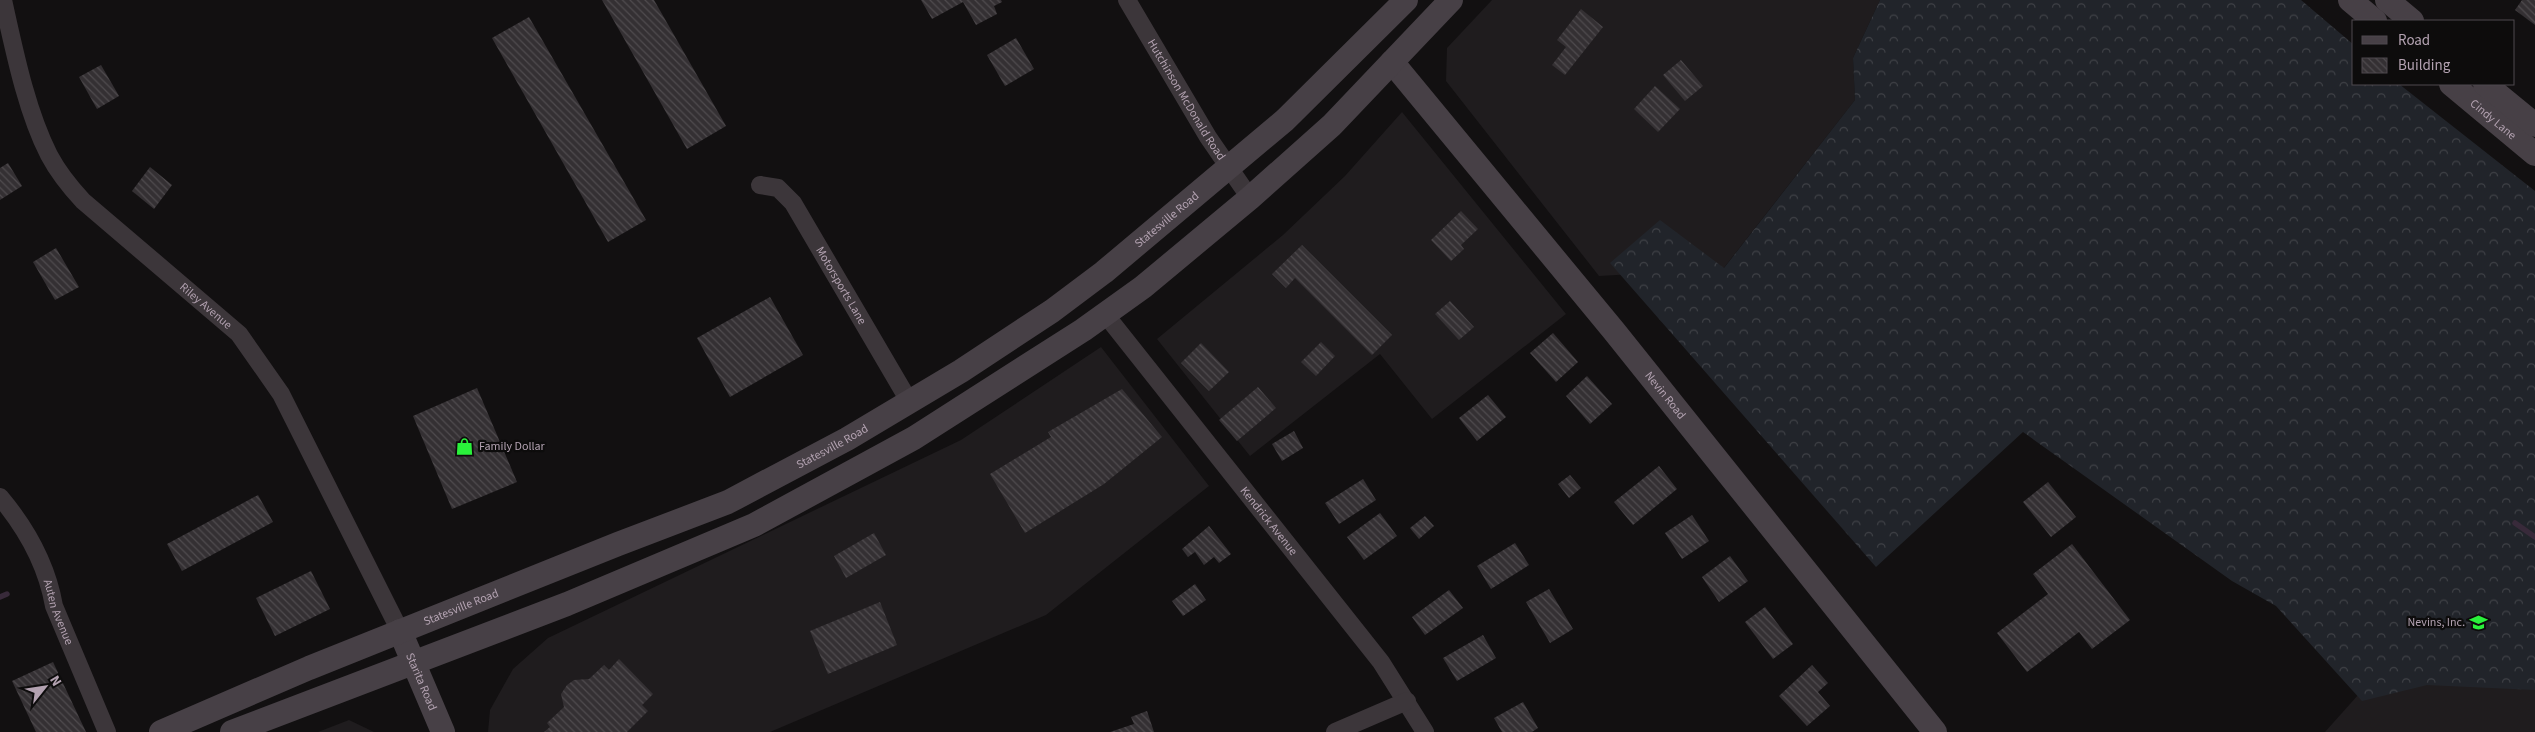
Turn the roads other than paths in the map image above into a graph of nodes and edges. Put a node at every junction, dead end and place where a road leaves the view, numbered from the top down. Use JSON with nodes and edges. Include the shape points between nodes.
{"nodes":[{"id":1,"x":3,"y":0,"type":"edge"},
{"id":2,"x":1127,"y":0,"type":"edge"},
{"id":3,"x":1406,"y":0,"type":"edge"},
{"id":4,"x":1451,"y":0,"type":"edge"},
{"id":5,"x":2350,"y":0,"type":"edge"},
{"id":6,"x":2387,"y":0,"type":"edge"},
{"id":7,"x":2374,"y":20,"type":"edge"},
{"id":8,"x":2411,"y":20,"type":"edge"},
{"id":9,"x":5,"y":28,"type":"edge"},
{"id":10,"x":1392,"y":62,"type":"junction"},
{"id":11,"x":2452,"y":85,"type":"edge"},
{"id":12,"x":2486,"y":85,"type":"edge"},
{"id":13,"x":2535,"y":125,"type":"edge"},
{"id":14,"x":2535,"y":154,"type":"edge"},
{"id":15,"x":1228,"y":168,"type":"junction"},
{"id":16,"x":760,"y":185,"type":"dead end"},
{"id":17,"x":1250,"y":198,"type":"junction"},
{"id":18,"x":1106,"y":314,"type":"junction"},
{"id":19,"x":909,"y":401,"type":"junction"},
{"id":20,"x":0,"y":497,"type":"edge"},
{"id":21,"x":400,"y":631,"type":"junction"},
{"id":22,"x":415,"y":662,"type":"junction"},
{"id":23,"x":1407,"y":701,"type":"junction"},
{"id":24,"x":107,"y":732,"type":"edge"},
{"id":25,"x":160,"y":732,"type":"edge"},
{"id":26,"x":232,"y":732,"type":"edge"},
{"id":27,"x":443,"y":732,"type":"edge"},
{"id":28,"x":1335,"y":732,"type":"edge"},
{"id":29,"x":1425,"y":732,"type":"edge"},
{"id":30,"x":1935,"y":732,"type":"edge"}],
"edges":[{"from":1,"to":9,"type":"street","name":"Riley Avenue"},
{"from":2,"to":15,"type":"street","name":"Hutchinson McDonald Road"},
{"from":3,"to":15,"type":"main road","name":"Statesville Road","via":[[1286,120]]},
{"from":4,"to":10,"type":"main road"},
{"from":5,"to":7,"type":"main road"},
{"from":6,"to":8,"type":"main road"},
{"from":9,"to":21,"type":"street","name":"Riley Avenue","via":[[44,141],[64,179],[83,201],[239,334],[265,368]]},
{"from":10,"to":17,"type":"main road","via":[[1332,125]]},
{"from":10,"to":30,"type":"main road","name":"Nevin Road","via":[[1614,331]]},
{"from":11,"to":14,"type":"main road","name":"Cindy Lane"},
{"from":12,"to":13,"type":"main road","name":"Cindy Lane"},
{"from":15,"to":17,"type":"street","name":"Hutchinson McDonald Road"},
{"from":15,"to":19,"type":"main road","name":"Statesville Road","via":[[1104,272],[1052,311]]},
{"from":16,"to":19,"type":"street","name":"Motorsports Lane","via":[[778,188],[793,203]]},
{"from":17,"to":18,"type":"main road"},
{"from":18,"to":22,"type":"main road","via":[[914,438],[754,525],[567,604]]},
{"from":18,"to":23,"type":"street","name":"Kendrick Avenue","via":[[1316,577]]},
{"from":19,"to":21,"type":"main road","name":"Statesville Road","via":[[793,469],[728,502]]},
{"from":20,"to":24,"type":"street","name":"Auten Avenue","via":[[22,527],[42,565],[54,606]]},
{"from":21,"to":22,"type":"main road","name":"Starita Road"},
{"from":21,"to":25,"type":"main road","name":"Statesville Road"},
{"from":22,"to":26,"type":"main road"},
{"from":22,"to":27,"type":"main road","name":"Starita Road"},
{"from":23,"to":28,"type":"street"},
{"from":23,"to":29,"type":"street","name":"Kendrick Avenue"}]}
